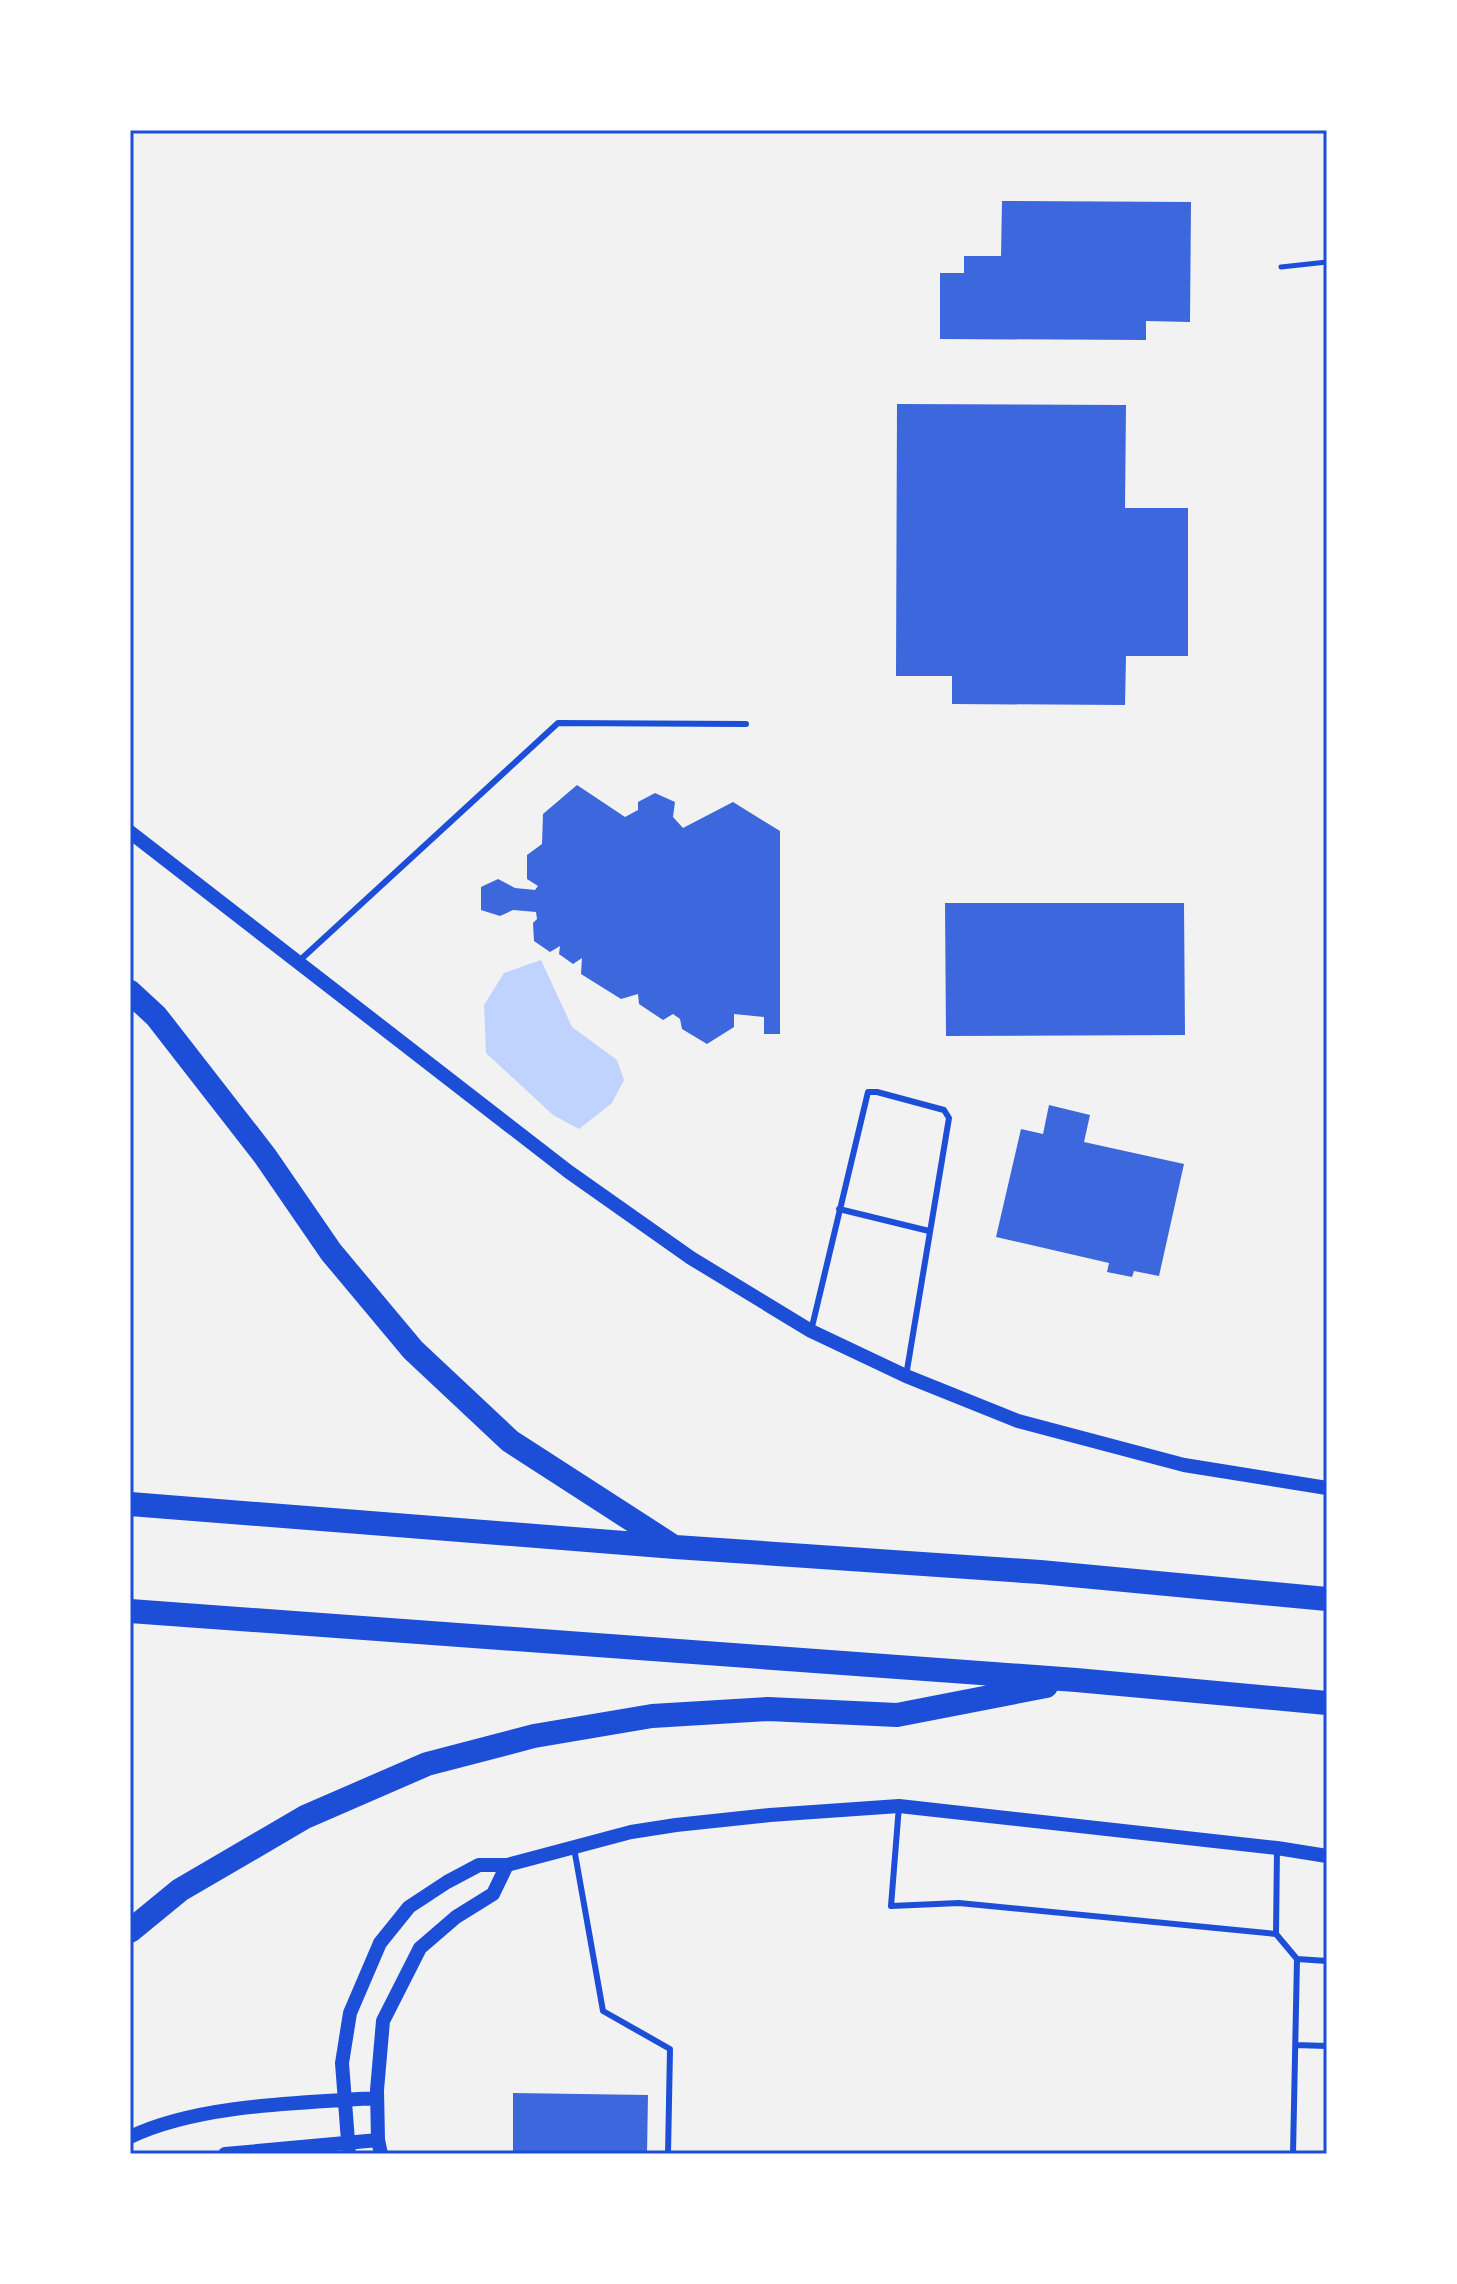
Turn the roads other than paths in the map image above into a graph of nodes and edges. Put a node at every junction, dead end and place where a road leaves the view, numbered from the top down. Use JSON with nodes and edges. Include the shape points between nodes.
{"nodes":[{"id":1,"x":746,"y":724,"type":"dead end"},
{"id":2,"x":130,"y":832,"type":"edge"},
{"id":3,"x":298,"y":962,"type":"junction"},
{"id":4,"x":130,"y":992,"type":"edge"},
{"id":5,"x":839,"y":1209,"type":"junction"},
{"id":6,"x":929,"y":1231,"type":"junction"},
{"id":7,"x":811,"y":1331,"type":"junction"},
{"id":8,"x":906,"y":1376,"type":"junction"},
{"id":9,"x":1327,"y":1488,"type":"edge"},
{"id":10,"x":130,"y":1504,"type":"edge"},
{"id":11,"x":675,"y":1547,"type":"junction"},
{"id":12,"x":1327,"y":1599,"type":"edge"},
{"id":13,"x":130,"y":1611,"type":"edge"},
{"id":14,"x":1076,"y":1680,"type":"junction"},
{"id":15,"x":1327,"y":1703,"type":"edge"},
{"id":16,"x":899,"y":1806,"type":"junction"},
{"id":17,"x":574,"y":1848,"type":"junction"},
{"id":18,"x":1277,"y":1848,"type":"junction"},
{"id":19,"x":1327,"y":1856,"type":"edge"},
{"id":20,"x":507,"y":1865,"type":"junction"},
{"id":21,"x":130,"y":1931,"type":"edge"},
{"id":22,"x":1276,"y":1934,"type":"junction"},
{"id":23,"x":1297,"y":1959,"type":"junction"},
{"id":24,"x":1327,"y":1961,"type":"edge"},
{"id":25,"x":1296,"y":2045,"type":"junction"},
{"id":26,"x":1327,"y":2046,"type":"edge"},
{"id":27,"x":377,"y":2098,"type":"junction"},
{"id":28,"x":344,"y":2100,"type":"junction"},
{"id":29,"x":130,"y":2137,"type":"edge"},
{"id":30,"x":380,"y":2147,"type":"edge"},
{"id":31,"x":348,"y":2149,"type":"edge"},
{"id":32,"x":225,"y":2154,"type":"edge"},
{"id":33,"x":668,"y":2154,"type":"edge"},
{"id":34,"x":1293,"y":2154,"type":"edge"}],
"edges":[{"from":1,"to":3,"type":"lane","via":[[558,723]]},
{"from":2,"to":3,"type":"street"},
{"from":3,"to":7,"type":"street","via":[[569,1172],[691,1258]]},
{"from":4,"to":11,"type":"highway","via":[[156,1016],[265,1156],[331,1252],[413,1350],[510,1441]]},
{"from":5,"to":6,"type":"lane"},
{"from":5,"to":6,"type":"lane","via":[[868,1092],[877,1092],[944,1110],[949,1118]]},
{"from":5,"to":7,"type":"lane"},
{"from":6,"to":8,"type":"lane"},
{"from":7,"to":8,"type":"street"},
{"from":8,"to":9,"type":"street","via":[[1018,1421],[1184,1465]]},
{"from":10,"to":11,"type":"highway"},
{"from":11,"to":12,"type":"highway","via":[[1040,1572]]},
{"from":13,"to":14,"type":"highway"},
{"from":14,"to":15,"type":"highway"},
{"from":14,"to":21,"type":"highway","via":[[897,1715],[768,1709],[652,1716],[534,1736],[427,1764],[305,1817],[180,1890]]},
{"from":16,"to":17,"type":"street","via":[[676,1825]]},
{"from":16,"to":18,"type":"street"},
{"from":16,"to":22,"type":"lane","via":[[891,1906],[959,1903]]},
{"from":17,"to":20,"type":"street"},
{"from":17,"to":33,"type":"lane","via":[[603,2011],[670,2049]]},
{"from":18,"to":19,"type":"street"},
{"from":18,"to":22,"type":"lane"},
{"from":20,"to":27,"type":"street","via":[[493,1894],[420,1948],[383,2021]]},
{"from":20,"to":28,"type":"street","via":[[479,1865],[447,1882],[409,1907],[380,1943],[350,2013],[342,2063]]},
{"from":22,"to":23,"type":"lane"},
{"from":23,"to":24,"type":"lane"},
{"from":23,"to":25,"type":"lane"},
{"from":25,"to":26,"type":"lane"},
{"from":25,"to":34,"type":"lane"},
{"from":27,"to":28,"type":"street"},
{"from":27,"to":30,"type":"street"},
{"from":28,"to":29,"type":"street","via":[[232,2109]]},
{"from":28,"to":31,"type":"street"},
{"from":30,"to":31,"type":"street"},
{"from":31,"to":32,"type":"street"}]}
